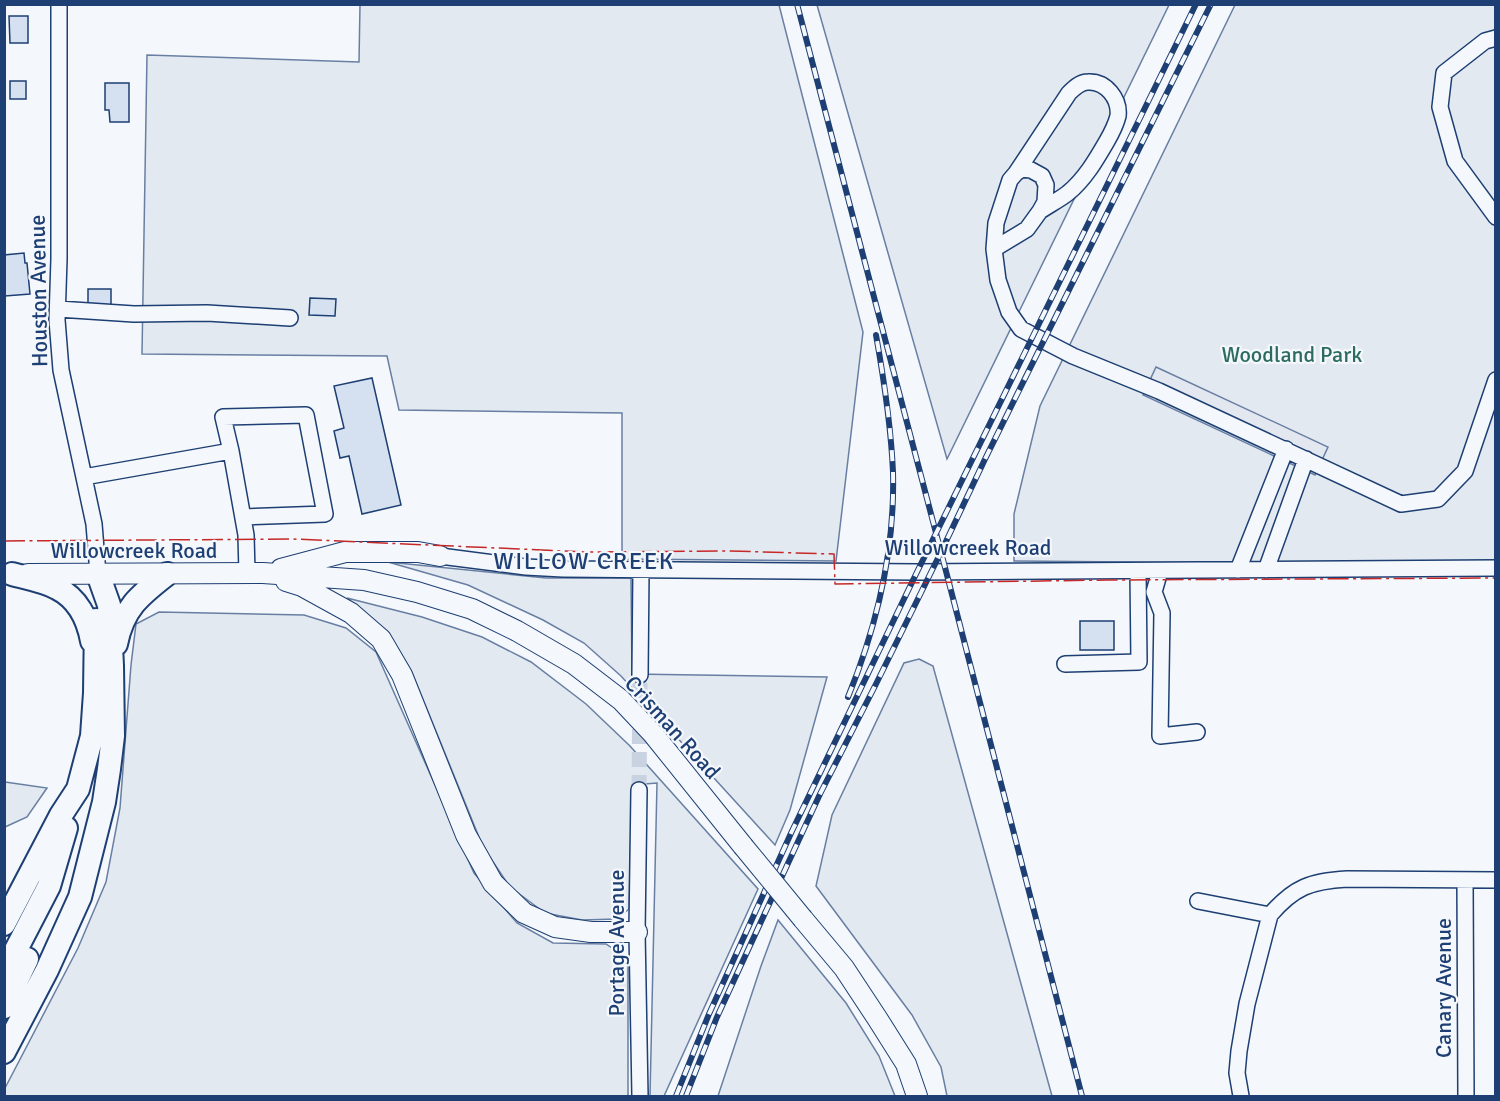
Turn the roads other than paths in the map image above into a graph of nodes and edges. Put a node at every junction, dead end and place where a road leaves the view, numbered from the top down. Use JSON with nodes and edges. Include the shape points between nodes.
{"nodes":[{"id":1,"x":59,"y":4,"type":"edge"},
{"id":2,"x":1496,"y":38,"type":"edge"},
{"id":3,"x":1016,"y":173,"type":"junction"},
{"id":4,"x":1040,"y":211,"type":"junction"},
{"id":5,"x":1496,"y":217,"type":"edge"},
{"id":6,"x":994,"y":249,"type":"junction"},
{"id":7,"x":58,"y":309,"type":"junction"},
{"id":8,"x":291,"y":318,"type":"dead end"},
{"id":9,"x":1496,"y":380,"type":"edge"},
{"id":10,"x":1286,"y":449,"type":"junction"},
{"id":11,"x":231,"y":452,"type":"junction"},
{"id":12,"x":1306,"y":459,"type":"junction"},
{"id":13,"x":84,"y":477,"type":"junction"},
{"id":14,"x":243,"y":517,"type":"junction"},
{"id":15,"x":440,"y":556,"type":"joint"},
{"id":16,"x":1496,"y":568,"type":"edge"},
{"id":17,"x":641,"y":570,"type":"junction"},
{"id":18,"x":1238,"y":570,"type":"junction"},
{"id":19,"x":1266,"y":570,"type":"junction"},
{"id":20,"x":1138,"y":571,"type":"junction"},
{"id":21,"x":1160,"y":571,"type":"junction"},
{"id":22,"x":255,"y":573,"type":"junction"},
{"id":23,"x":8,"y":574,"type":"edge"},
{"id":24,"x":98,"y":574,"type":"junction"},
{"id":25,"x":167,"y":574,"type":"junction"},
{"id":26,"x":104,"y":663,"type":"junction"},
{"id":27,"x":1065,"y":664,"type":"dead end"},
{"id":28,"x":640,"y":675,"type":"tunnel mouth"},
{"id":29,"x":1197,"y":732,"type":"dead end"},
{"id":30,"x":78,"y":789,"type":"junction"},
{"id":31,"x":639,"y":790,"type":"tunnel mouth"},
{"id":32,"x":92,"y":845,"type":"junction"},
{"id":33,"x":1465,"y":880,"type":"junction"},
{"id":34,"x":1496,"y":880,"type":"edge"},
{"id":35,"x":1198,"y":901,"type":"dead end"},
{"id":36,"x":1270,"y":915,"type":"junction"},
{"id":37,"x":4,"y":924,"type":"edge"},
{"id":38,"x":637,"y":932,"type":"junction"},
{"id":39,"x":4,"y":973,"type":"edge"},
{"id":40,"x":4,"y":1006,"type":"edge"},
{"id":41,"x":4,"y":1052,"type":"edge"},
{"id":42,"x":640,"y":1096,"type":"edge"},
{"id":43,"x":917,"y":1096,"type":"edge"},
{"id":44,"x":1241,"y":1096,"type":"edge"},
{"id":45,"x":1466,"y":1096,"type":"edge"}],
"edges":[{"from":1,"to":7,"type":"street","name":"Houston Avenue"},
{"from":2,"to":5,"type":"street","via":[[1485,41],[1444,73],[1440,107],[1455,161]]},
{"from":3,"to":4,"type":"street","via":[[1023,169],[1042,176],[1046,195]]},
{"from":3,"to":4,"type":"street","via":[[1078,85],[1102,85],[1112,93],[1118,104],[1118,116],[1096,160],[1067,194]]},
{"from":3,"to":6,"type":"street","via":[[1010,180],[996,224]]},
{"from":4,"to":6,"type":"street","via":[[1027,229]]},
{"from":6,"to":10,"type":"street","via":[[998,280],[1009,312],[1021,329],[1073,356]]},
{"from":7,"to":8,"type":"street"},
{"from":7,"to":13,"type":"street","name":"Houston Avenue","via":[[61,370]]},
{"from":9,"to":12,"type":"street","via":[[1465,471],[1438,499],[1401,504]]},
{"from":10,"to":12,"type":"street"},
{"from":10,"to":18,"type":"street"},
{"from":11,"to":13,"type":"street"},
{"from":11,"to":14,"type":"street"},
{"from":11,"to":14,"type":"street","via":[[223,417],[306,415],[325,514]]},
{"from":12,"to":19,"type":"street"},
{"from":13,"to":24,"type":"street","name":"Houston Avenue","via":[[94,524]]},
{"from":14,"to":22,"type":"street"},
{"from":15,"to":17,"type":"street","name":"Willowcreek Road","via":[[526,567]]},
{"from":15,"to":22,"type":"main road","via":[[418,552],[345,552]]},
{"from":16,"to":19,"type":"street","name":"Willowcreek Road"},
{"from":17,"to":20,"type":"street","name":"Willowcreek Road"},
{"from":17,"to":28,"type":"street"},
{"from":18,"to":19,"type":"street","name":"Willowcreek Road"},
{"from":18,"to":21,"type":"street","name":"Willowcreek Road"},
{"from":20,"to":21,"type":"street","name":"Willowcreek Road"},
{"from":20,"to":27,"type":"street","via":[[1138,662]]},
{"from":21,"to":29,"type":"street","via":[[1154,592],[1162,613],[1160,736]]},
{"from":22,"to":25,"type":"main road","name":"Willowcreek Road"},
{"from":22,"to":38,"type":"main road","via":[[302,586],[351,613],[381,639],[402,675],[466,835],[493,883],[524,913],[555,927]]},
{"from":22,"to":43,"type":"main road","name":"Crisman Road","bridge":true,"via":[[364,580],[472,609],[574,664],[621,700],[844,968],[906,1064]]},
{"from":23,"to":24,"type":"main road","name":"Willowcreek Road"},
{"from":23,"to":26,"type":"highway","via":[[56,588],[74,602],[84,613]]},
{"from":24,"to":25,"type":"main road","name":"Willowcreek Road"},
{"from":24,"to":26,"type":"highway"},
{"from":25,"to":26,"type":"highway","via":[[129,609]]},
{"from":26,"to":30,"type":"highway"},
{"from":26,"to":32,"type":"highway","via":[[113,736],[104,802]]},
{"from":30,"to":37,"type":"highway"},
{"from":30,"to":39,"type":"highway","via":[[49,886]]},
{"from":31,"to":38,"type":"street","name":"Portage Avenue"},
{"from":32,"to":40,"type":"highway","via":[[56,897]]},
{"from":32,"to":41,"type":"highway","via":[[80,897]]},
{"from":33,"to":34,"type":"street"},
{"from":33,"to":36,"type":"street","via":[[1325,880],[1295,892]]},
{"from":33,"to":45,"type":"street","name":"Canary Avenue"},
{"from":35,"to":36,"type":"street"},
{"from":36,"to":44,"type":"street","via":[[1247,1004],[1237,1073]]},
{"from":38,"to":42,"type":"street","name":"Portage Avenue"}]}
